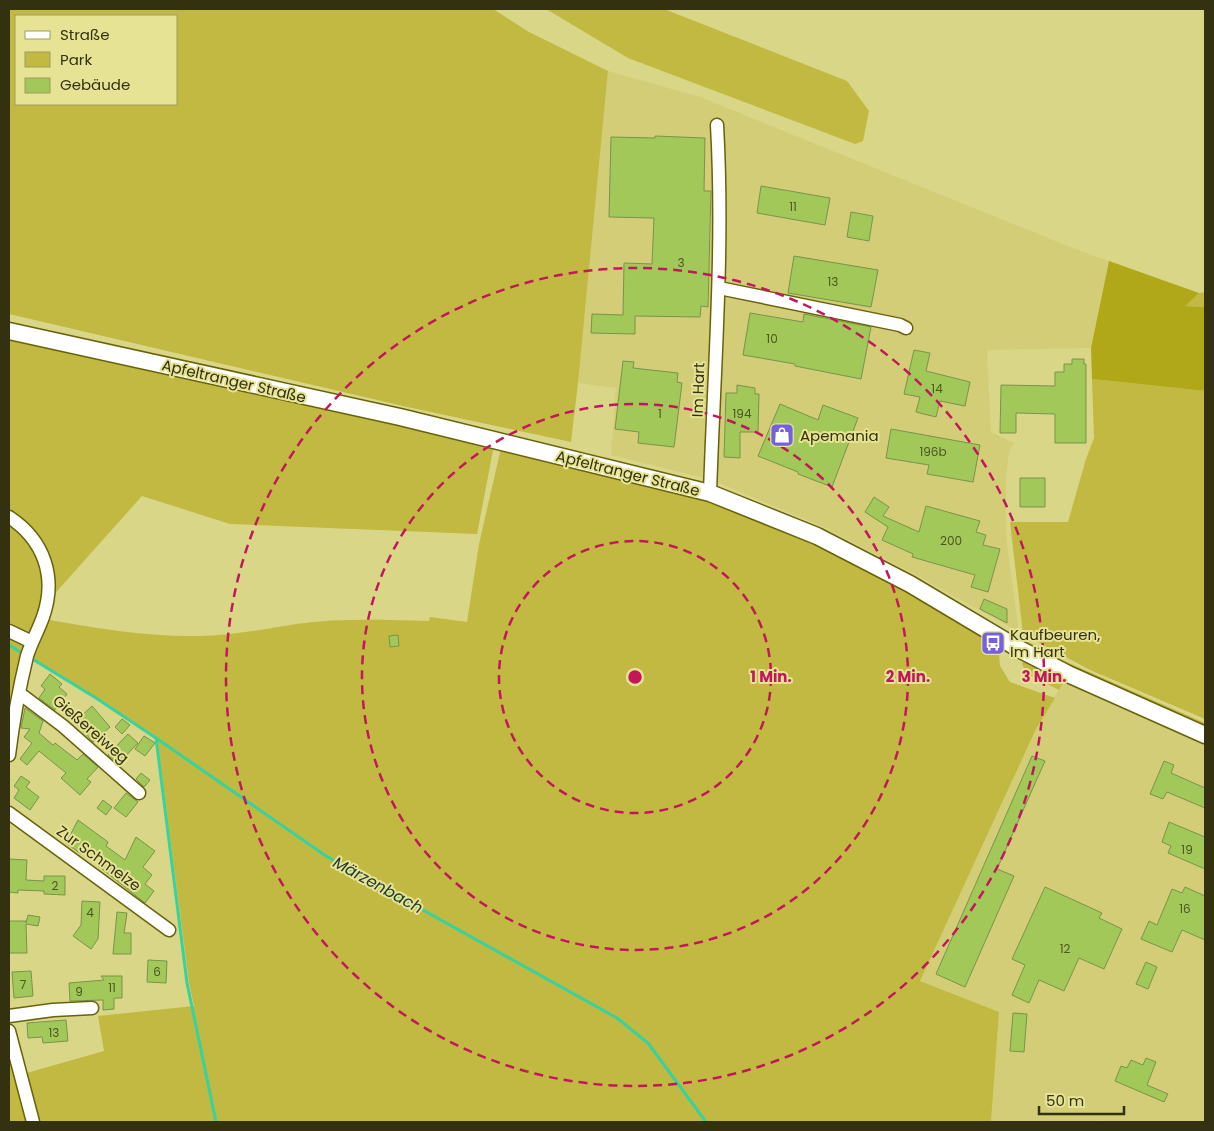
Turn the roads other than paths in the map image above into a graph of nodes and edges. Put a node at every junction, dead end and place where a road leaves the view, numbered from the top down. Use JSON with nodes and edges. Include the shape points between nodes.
{"nodes":[{"id":1,"x":717,"y":125,"type":"dead end"},
{"id":2,"x":719,"y":288,"type":"junction"},
{"id":3,"x":906,"y":328,"type":"dead end"},
{"id":4,"x":9,"y":331,"type":"edge"},
{"id":5,"x":710,"y":493,"type":"junction"},
{"id":6,"x":9,"y":517,"type":"edge"},
{"id":7,"x":9,"y":631,"type":"edge"},
{"id":8,"x":32,"y":642,"type":"junction"},
{"id":9,"x":19,"y":693,"type":"junction"},
{"id":10,"x":1205,"y":735,"type":"edge"},
{"id":11,"x":9,"y":754,"type":"edge"},
{"id":12,"x":139,"y":793,"type":"dead end"},
{"id":13,"x":9,"y":813,"type":"edge"},
{"id":14,"x":169,"y":930,"type":"dead end"},
{"id":15,"x":92,"y":1008,"type":"dead end"},
{"id":16,"x":9,"y":1016,"type":"edge"},
{"id":17,"x":9,"y":1031,"type":"edge"},
{"id":18,"x":33,"y":1122,"type":"edge"}],
"edges":[{"from":1,"to":2,"type":"street","name":"Im Hart"},
{"from":2,"to":3,"type":"street","via":[[900,324]]},
{"from":2,"to":5,"type":"street","name":"Im Hart"},
{"from":4,"to":5,"type":"street","name":"Apfeltranger Straße","via":[[400,417]]},
{"from":5,"to":10,"type":"street","name":"Apfeltranger Straße","via":[[817,536],[910,584],[1068,674]]},
{"from":6,"to":8,"type":"street","via":[[33,538],[43,556],[48,576],[43,617]]},
{"from":7,"to":8,"type":"street"},
{"from":8,"to":9,"type":"street"},
{"from":9,"to":11,"type":"street"},
{"from":9,"to":12,"type":"street","name":"Gießereiweg","via":[[63,726]]},
{"from":13,"to":14,"type":"street","name":"Zur Schmelze"},
{"from":15,"to":16,"type":"street"},
{"from":17,"to":18,"type":"street"}]}
